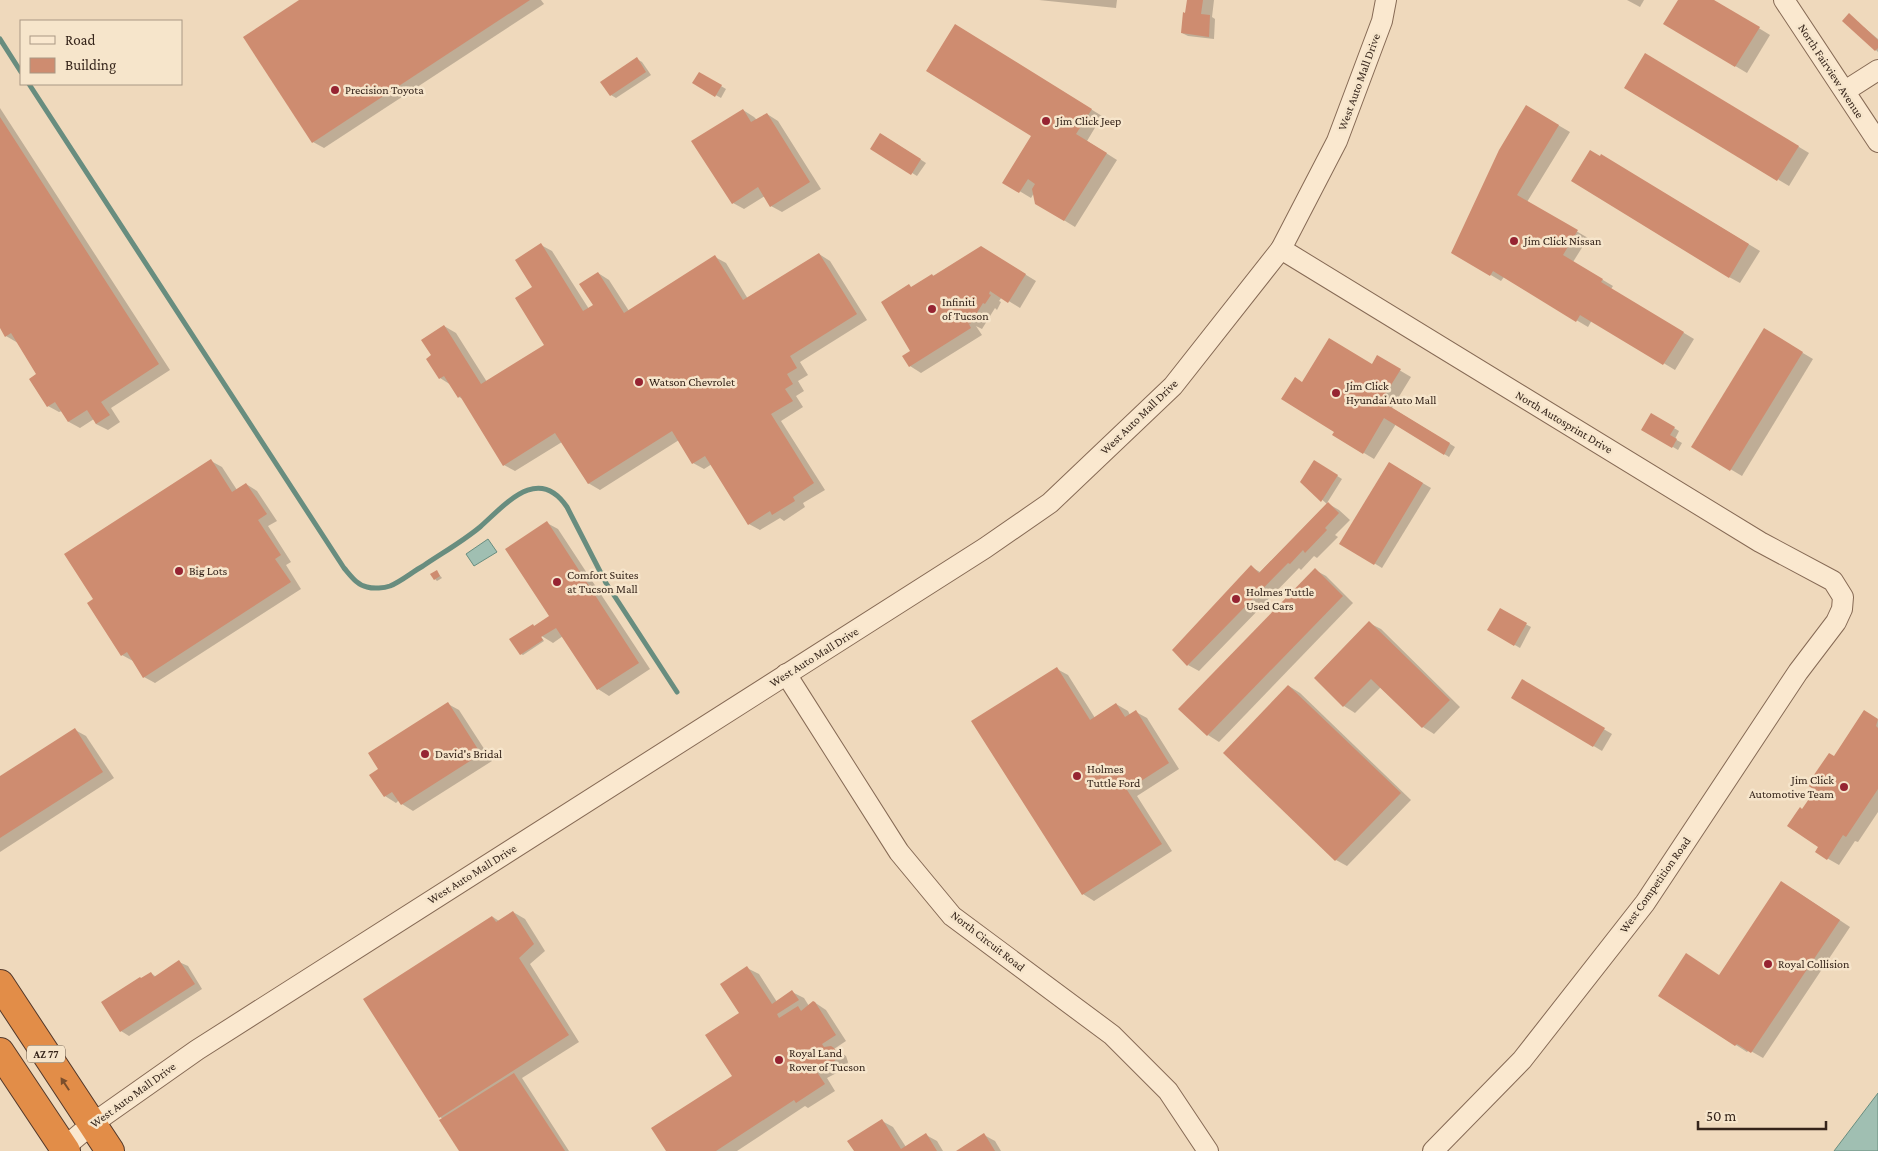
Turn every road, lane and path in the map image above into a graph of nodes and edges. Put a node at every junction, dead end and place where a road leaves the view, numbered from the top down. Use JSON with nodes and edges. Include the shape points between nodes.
{"nodes":[{"id":1,"x":1386,"y":0,"type":"edge"},
{"id":2,"x":1784,"y":0,"type":"edge"},
{"id":3,"x":1878,"y":70,"type":"edge"},
{"id":4,"x":1845,"y":91,"type":"junction"},
{"id":5,"x":1878,"y":142,"type":"edge"},
{"id":6,"x":1281,"y":248,"type":"junction"},
{"id":7,"x":1843,"y":597,"type":"joint"},
{"id":8,"x":786,"y":674,"type":"junction"},
{"id":9,"x":0,"y":984,"type":"edge"},
{"id":10,"x":0,"y":1052,"type":"edge"},
{"id":11,"x":92,"y":1124,"type":"junction"},
{"id":12,"x":61,"y":1150,"type":"edge"},
{"id":13,"x":110,"y":1151,"type":"edge"},
{"id":14,"x":1208,"y":1151,"type":"edge"},
{"id":15,"x":1433,"y":1151,"type":"edge"}],
"edges":[{"from":1,"to":6,"type":"street","name":"West Auto Mall Drive","via":[[1382,21],[1337,141]]},
{"from":2,"to":4,"type":"street","name":"North Fairview Avenue"},
{"from":3,"to":4,"type":"street"},
{"from":4,"to":5,"type":"street","name":"North Fairview Avenue"},
{"from":6,"to":7,"type":"street","name":"North Autosprint Drive","via":[[1760,542],[1833,582]]},
{"from":6,"to":8,"type":"street","name":"West Auto Mall Drive","via":[[1173,386],[1050,503]]},
{"from":7,"to":15,"type":"street","name":"West Competition Road","via":[[1836,622],[1798,672],[1652,893],[1522,1060]]},
{"from":8,"to":11,"type":"street","name":"West Auto Mall Drive","via":[[197,1050]]},
{"from":8,"to":14,"type":"street","name":"North Circuit Road","via":[[899,852],[952,916],[1112,1035],[1168,1091]]},
{"from":11,"to":9,"type":"highway","number":"AZ 77","one_way":true},
{"from":10,"to":12,"type":"highway","number":"AZ 77"},
{"from":11,"to":12,"type":"street","name":"West Auto Mall Drive"},
{"from":11,"to":13,"type":"highway","number":"AZ 77"}]}
